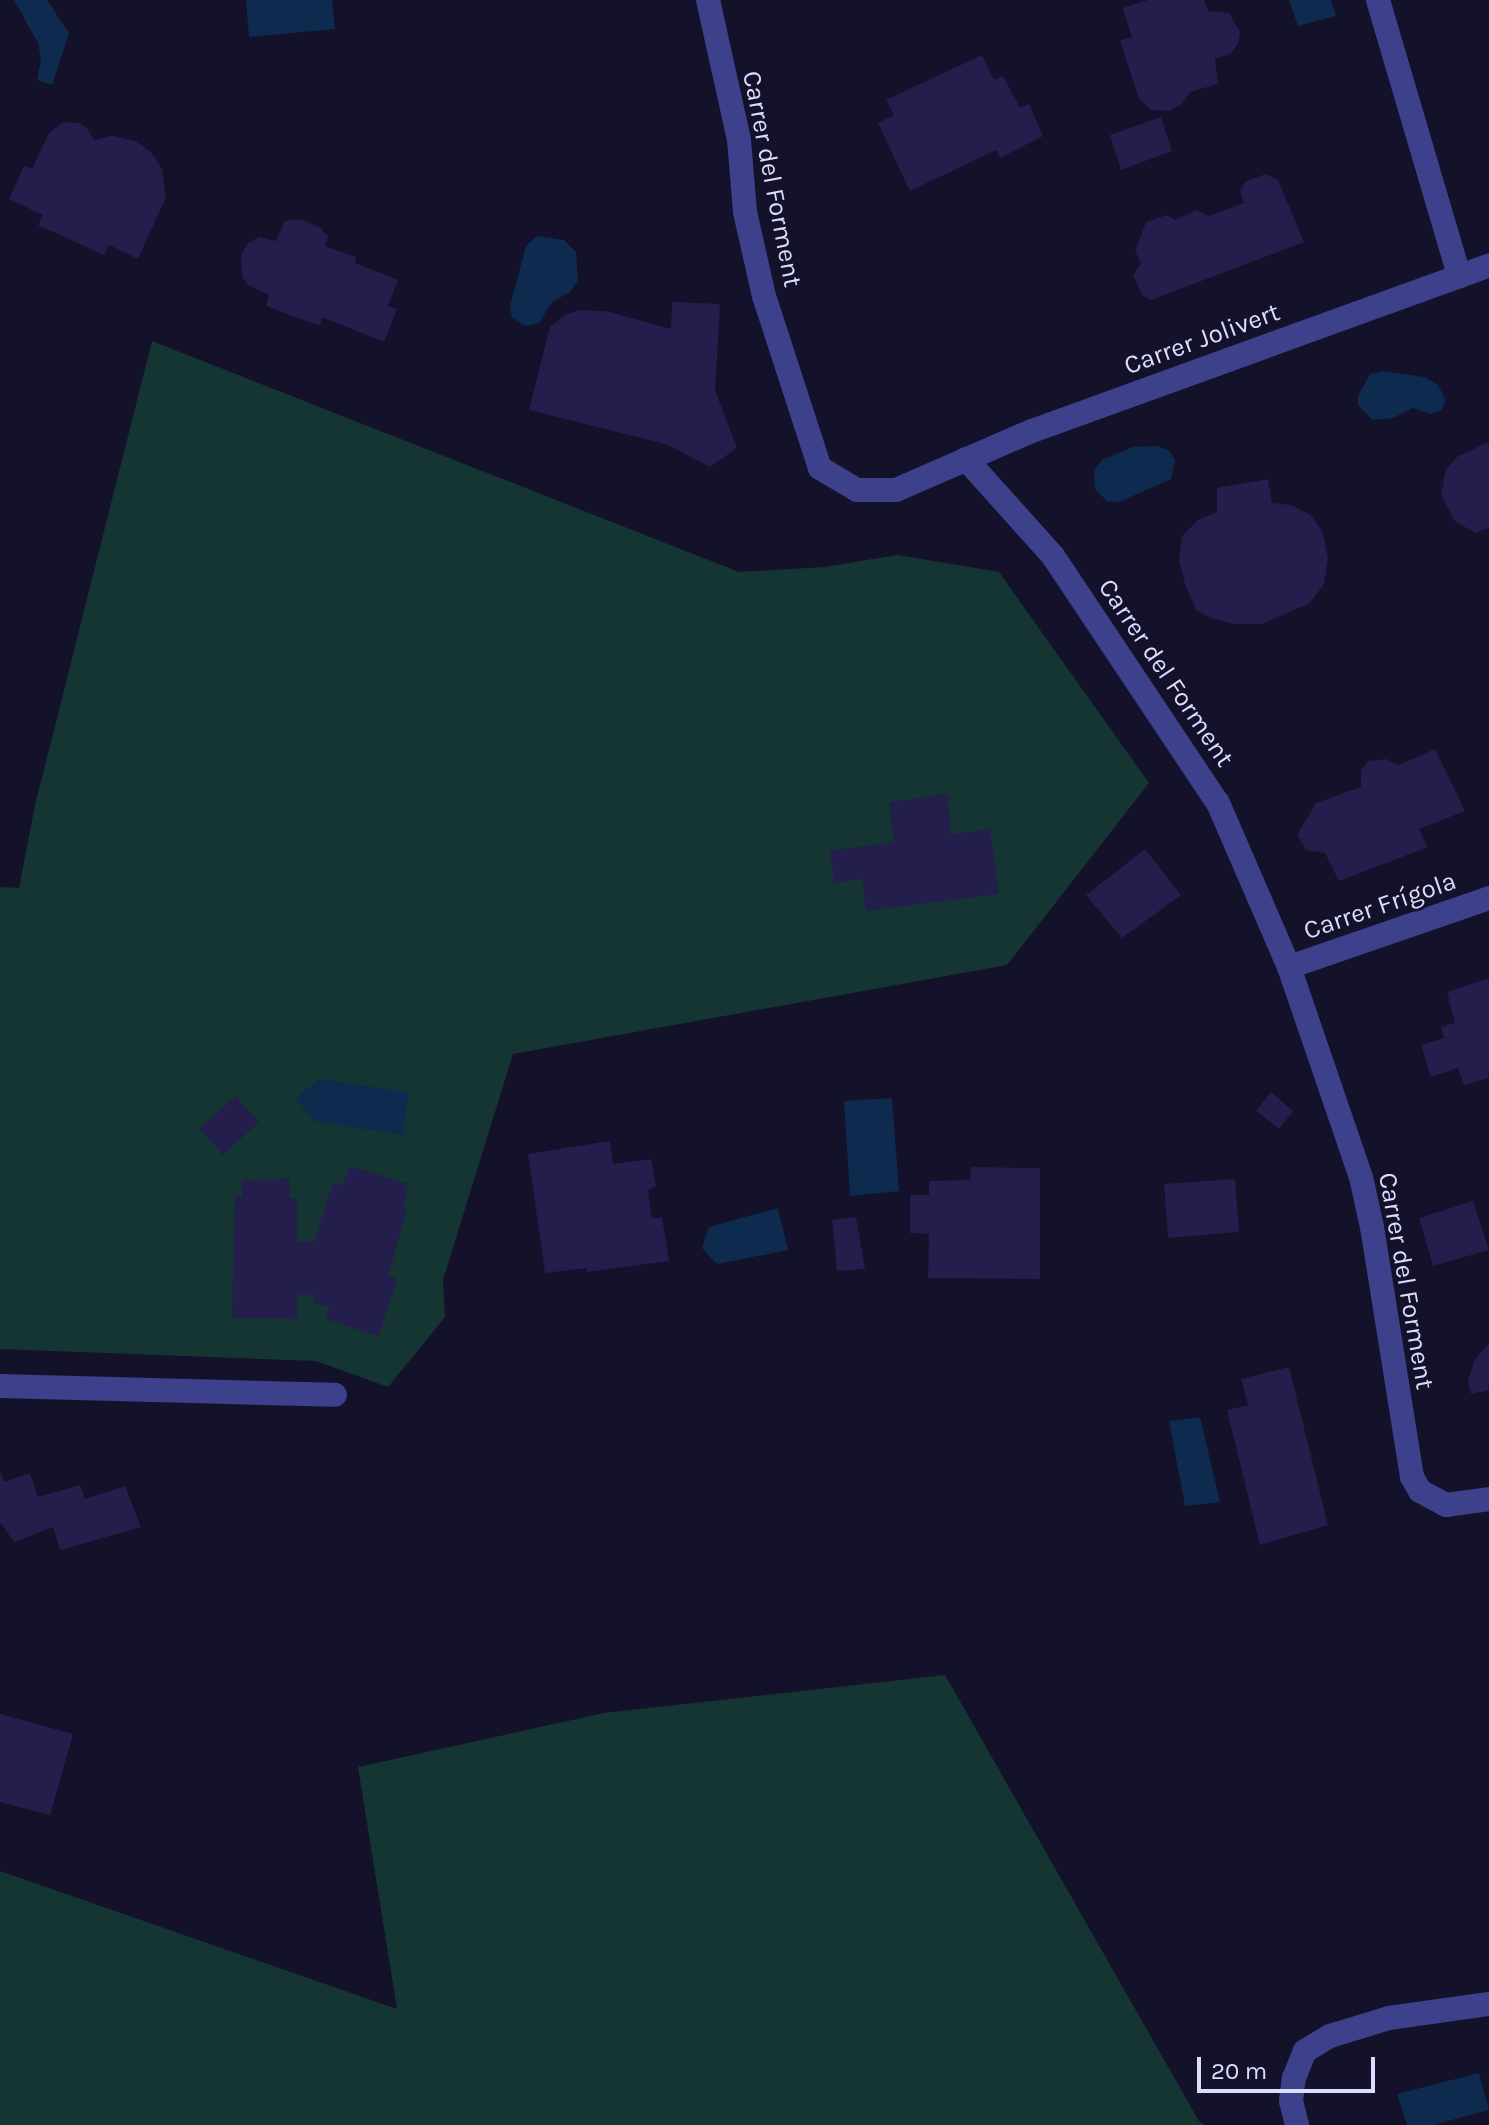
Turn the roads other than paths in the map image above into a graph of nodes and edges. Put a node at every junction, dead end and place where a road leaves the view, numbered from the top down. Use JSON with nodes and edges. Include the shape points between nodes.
{"nodes":[{"id":1,"x":708,"y":0,"type":"edge"},
{"id":2,"x":1378,"y":0,"type":"edge"},
{"id":3,"x":1489,"y":266,"type":"edge"},
{"id":4,"x":1459,"y":276,"type":"junction"},
{"id":5,"x":966,"y":459,"type":"junction"},
{"id":6,"x":1489,"y":898,"type":"edge"},
{"id":7,"x":1289,"y":967,"type":"junction"},
{"id":8,"x":0,"y":1386,"type":"edge"},
{"id":9,"x":335,"y":1395,"type":"dead end"},
{"id":10,"x":1489,"y":1499,"type":"edge"},
{"id":11,"x":1489,"y":2004,"type":"edge"},
{"id":12,"x":1297,"y":2125,"type":"edge"}],
"edges":[{"from":1,"to":5,"type":"street","name":"Carrer del Forment","via":[[739,140],[753,251],[820,468],[857,490],[896,490]]},
{"from":2,"to":4,"type":"street"},
{"from":3,"to":4,"type":"street","name":"Carrer Jolivert"},
{"from":4,"to":5,"type":"street","name":"Carrer Jolivert"},
{"from":5,"to":7,"type":"street","name":"Carrer del Forment","via":[[1053,556],[1218,803]]},
{"from":6,"to":7,"type":"street","name":"Carrer Frígola"},
{"from":7,"to":10,"type":"street","name":"Carrer del Forment","via":[[1361,1177],[1412,1477],[1420,1491],[1446,1505]]},
{"from":8,"to":9,"type":"street"},
{"from":11,"to":12,"type":"street","via":[[1389,2018],[1330,2036],[1305,2051],[1291,2101]]}]}
